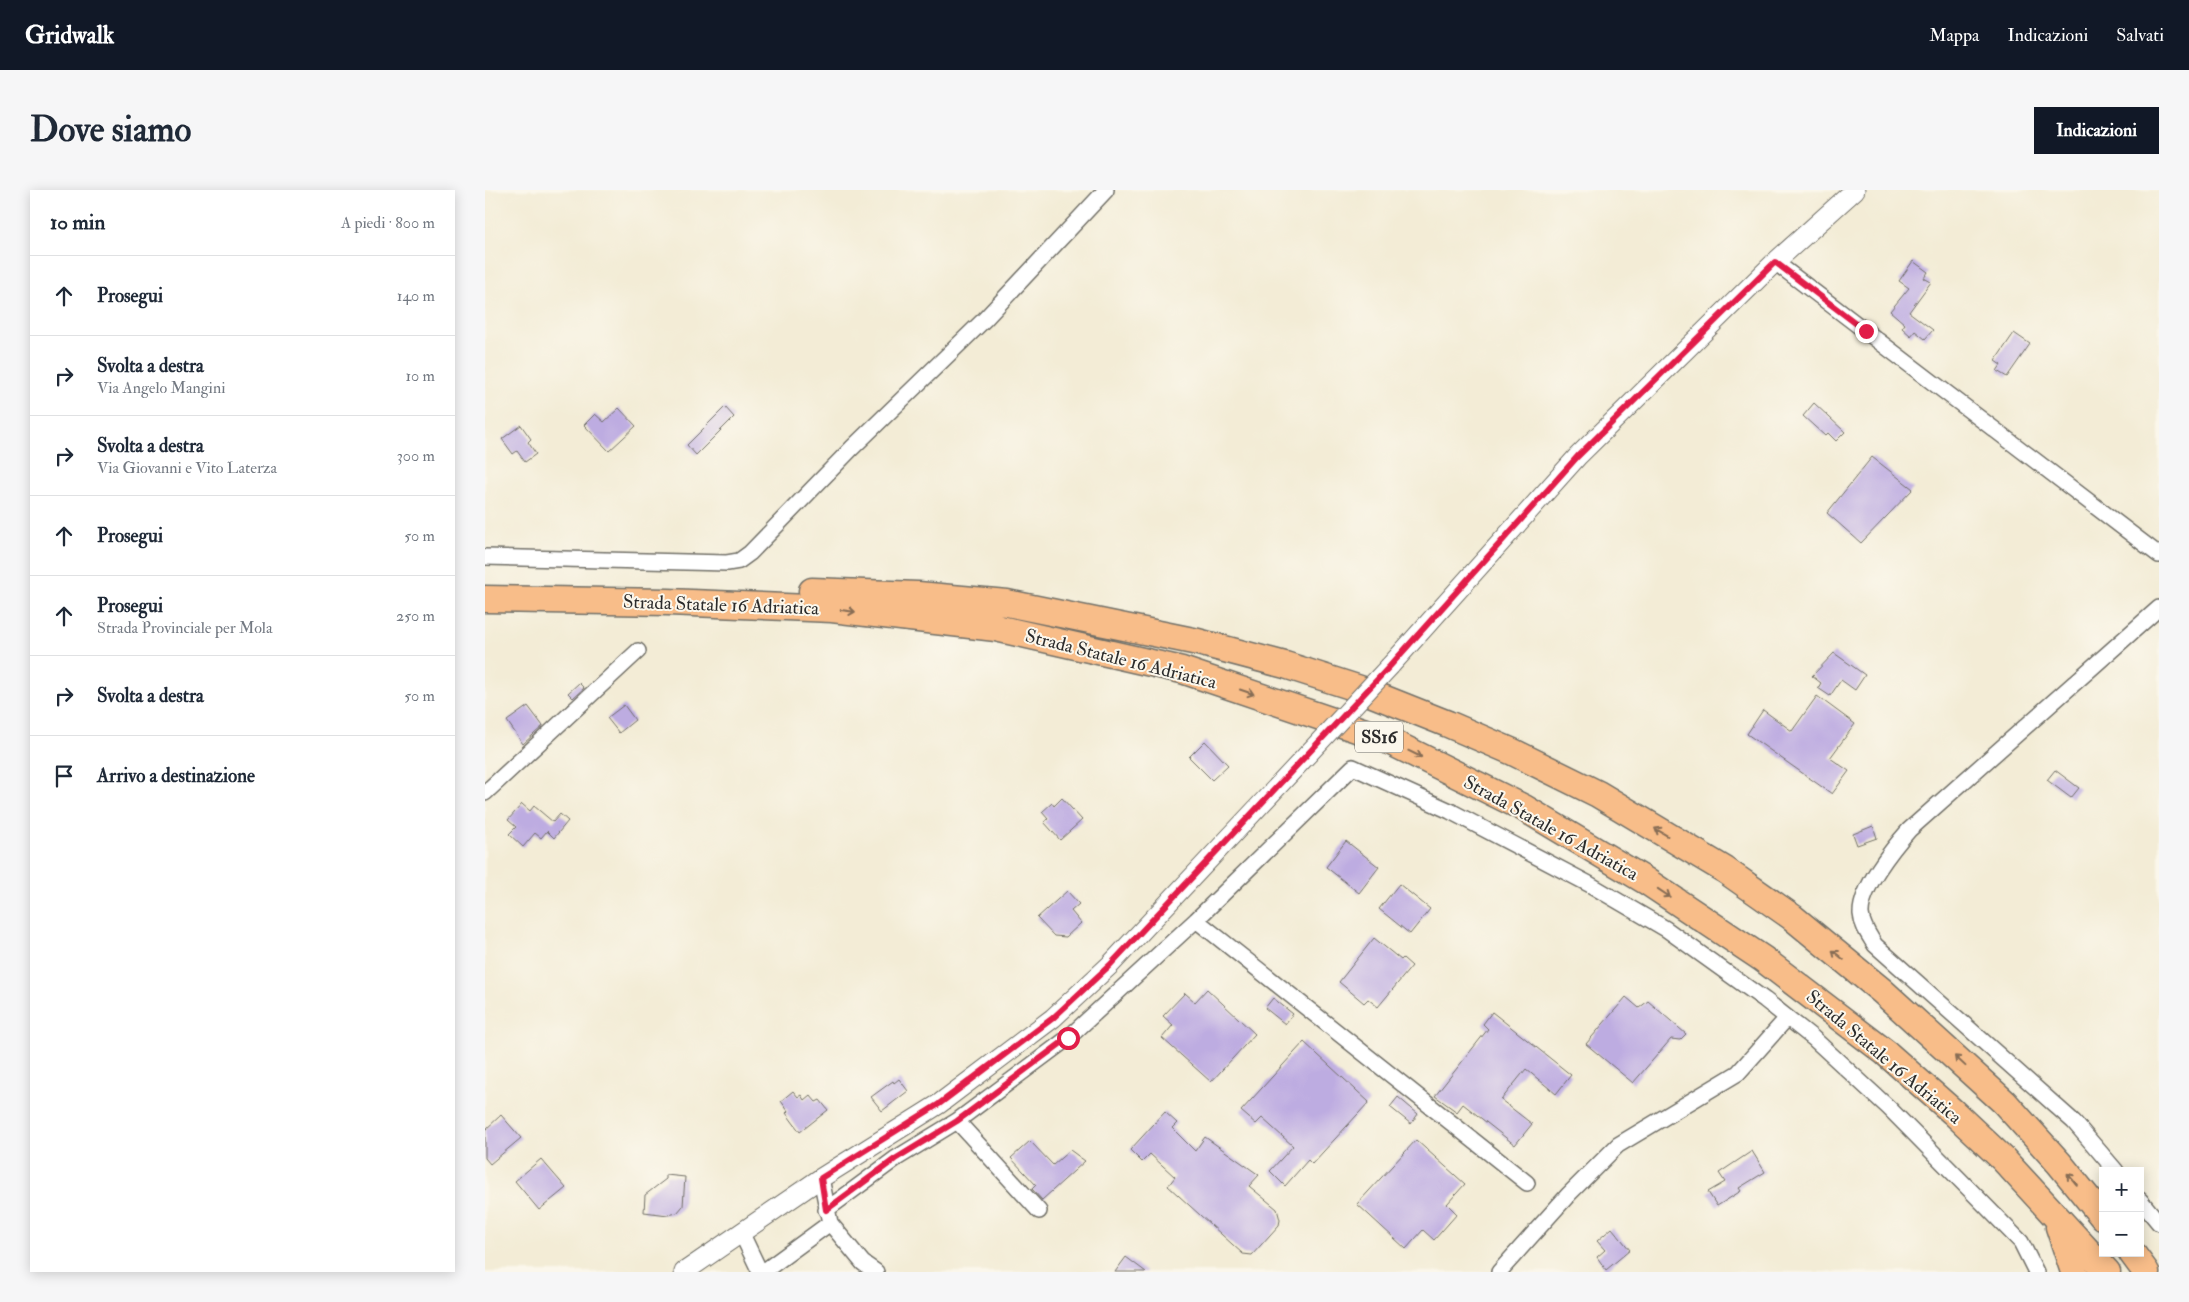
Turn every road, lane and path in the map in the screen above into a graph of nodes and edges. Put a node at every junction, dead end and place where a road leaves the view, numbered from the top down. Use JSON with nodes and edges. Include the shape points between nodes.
{"nodes":[{"id":1,"x":1106,"y":190,"type":"edge"},
{"id":2,"x":1855,"y":190,"type":"edge"},
{"id":3,"x":1775,"y":262,"type":"junction"},
{"id":4,"x":2159,"y":555,"type":"edge"},
{"id":5,"x":485,"y":556,"type":"edge"},
{"id":6,"x":485,"y":582,"type":"edge"},
{"id":7,"x":485,"y":599,"type":"edge"},
{"id":8,"x":2159,"y":608,"type":"edge"},
{"id":9,"x":638,"y":651,"type":"dead end"},
{"id":10,"x":485,"y":793,"type":"edge"},
{"id":11,"x":1196,"y":920,"type":"junction"},
{"id":12,"x":1787,"y":1018,"type":"junction"},
{"id":13,"x":957,"y":1121,"type":"junction"},
{"id":14,"x":2113,"y":1167,"type":"edge"},
{"id":15,"x":821,"y":1178,"type":"junction"},
{"id":16,"x":1527,"y":1183,"type":"dead end"},
{"id":17,"x":2144,"y":1205,"type":"edge"},
{"id":18,"x":1039,"y":1211,"type":"dead end"},
{"id":19,"x":2099,"y":1212,"type":"edge"},
{"id":20,"x":2054,"y":1215,"type":"junction"},
{"id":21,"x":828,"y":1216,"type":"junction"},
{"id":22,"x":2159,"y":1223,"type":"edge"},
{"id":23,"x":741,"y":1232,"type":"junction"},
{"id":24,"x":2135,"y":1257,"type":"edge"},
{"id":25,"x":684,"y":1272,"type":"edge"},
{"id":26,"x":762,"y":1272,"type":"edge"},
{"id":27,"x":876,"y":1272,"type":"edge"},
{"id":28,"x":1499,"y":1272,"type":"edge"},
{"id":29,"x":2036,"y":1272,"type":"edge"},
{"id":30,"x":2074,"y":1272,"type":"edge"},
{"id":31,"x":2107,"y":1272,"type":"edge"},
{"id":32,"x":2145,"y":1272,"type":"edge"}],
"edges":[{"from":1,"to":5,"type":"street","via":[[985,319],[739,561]]},
{"from":2,"to":3,"type":"street"},
{"from":3,"to":4,"type":"street"},
{"from":3,"to":15,"type":"street","bridge":true,"via":[[1578,456],[1390,666],[1110,965],[1053,1018],[939,1104]]},
{"from":19,"to":6,"type":"highway","name":"Strada Statale 16 Adriatica","number":"SS16","one_way":true,"via":[[2004,1102],[1882,991],[1785,912],[1725,870],[1598,794],[1513,752],[1360,688],[1198,642],[1007,603],[803,590]]},
{"from":7,"to":20,"type":"highway","name":"Strada Statale 16 Adriatica","number":"SS16","one_way":true,"via":[[832,609],[996,628],[1182,670],[1383,738],[1523,808],[1646,881],[1763,959],[1886,1053],[2003,1159]]},
{"from":8,"to":14,"type":"street","via":[[1909,830],[1888,854],[1866,893],[1861,912],[1864,927],[1875,945],[2074,1122]]},
{"from":9,"to":10,"type":"street"},
{"from":11,"to":12,"type":"street","via":[[1353,767],[1450,811],[1589,884],[1665,929]]},
{"from":11,"to":13,"type":"street","via":[[1068,1038]]},
{"from":11,"to":16,"type":"street"},
{"from":12,"to":28,"type":"street","via":[[1738,1073],[1618,1145]]},
{"from":12,"to":29,"type":"street","via":[[1889,1108],[1972,1192],[2021,1242]]},
{"from":13,"to":18,"type":"street"},
{"from":13,"to":21,"type":"street","via":[[895,1159]]},
{"from":15,"to":21,"type":"street"},
{"from":15,"to":23,"type":"street"},
{"from":17,"to":22,"type":"street"},
{"from":20,"to":30,"type":"highway"},
{"from":20,"to":31,"type":"highway","name":"Strada Statale 16 Adriatica","number":"SS16"},
{"from":21,"to":26,"type":"street"},
{"from":21,"to":27,"type":"street","via":[[863,1263]]},
{"from":23,"to":25,"type":"street"},
{"from":23,"to":26,"type":"street"},
{"from":24,"to":32,"type":"highway"}]}
